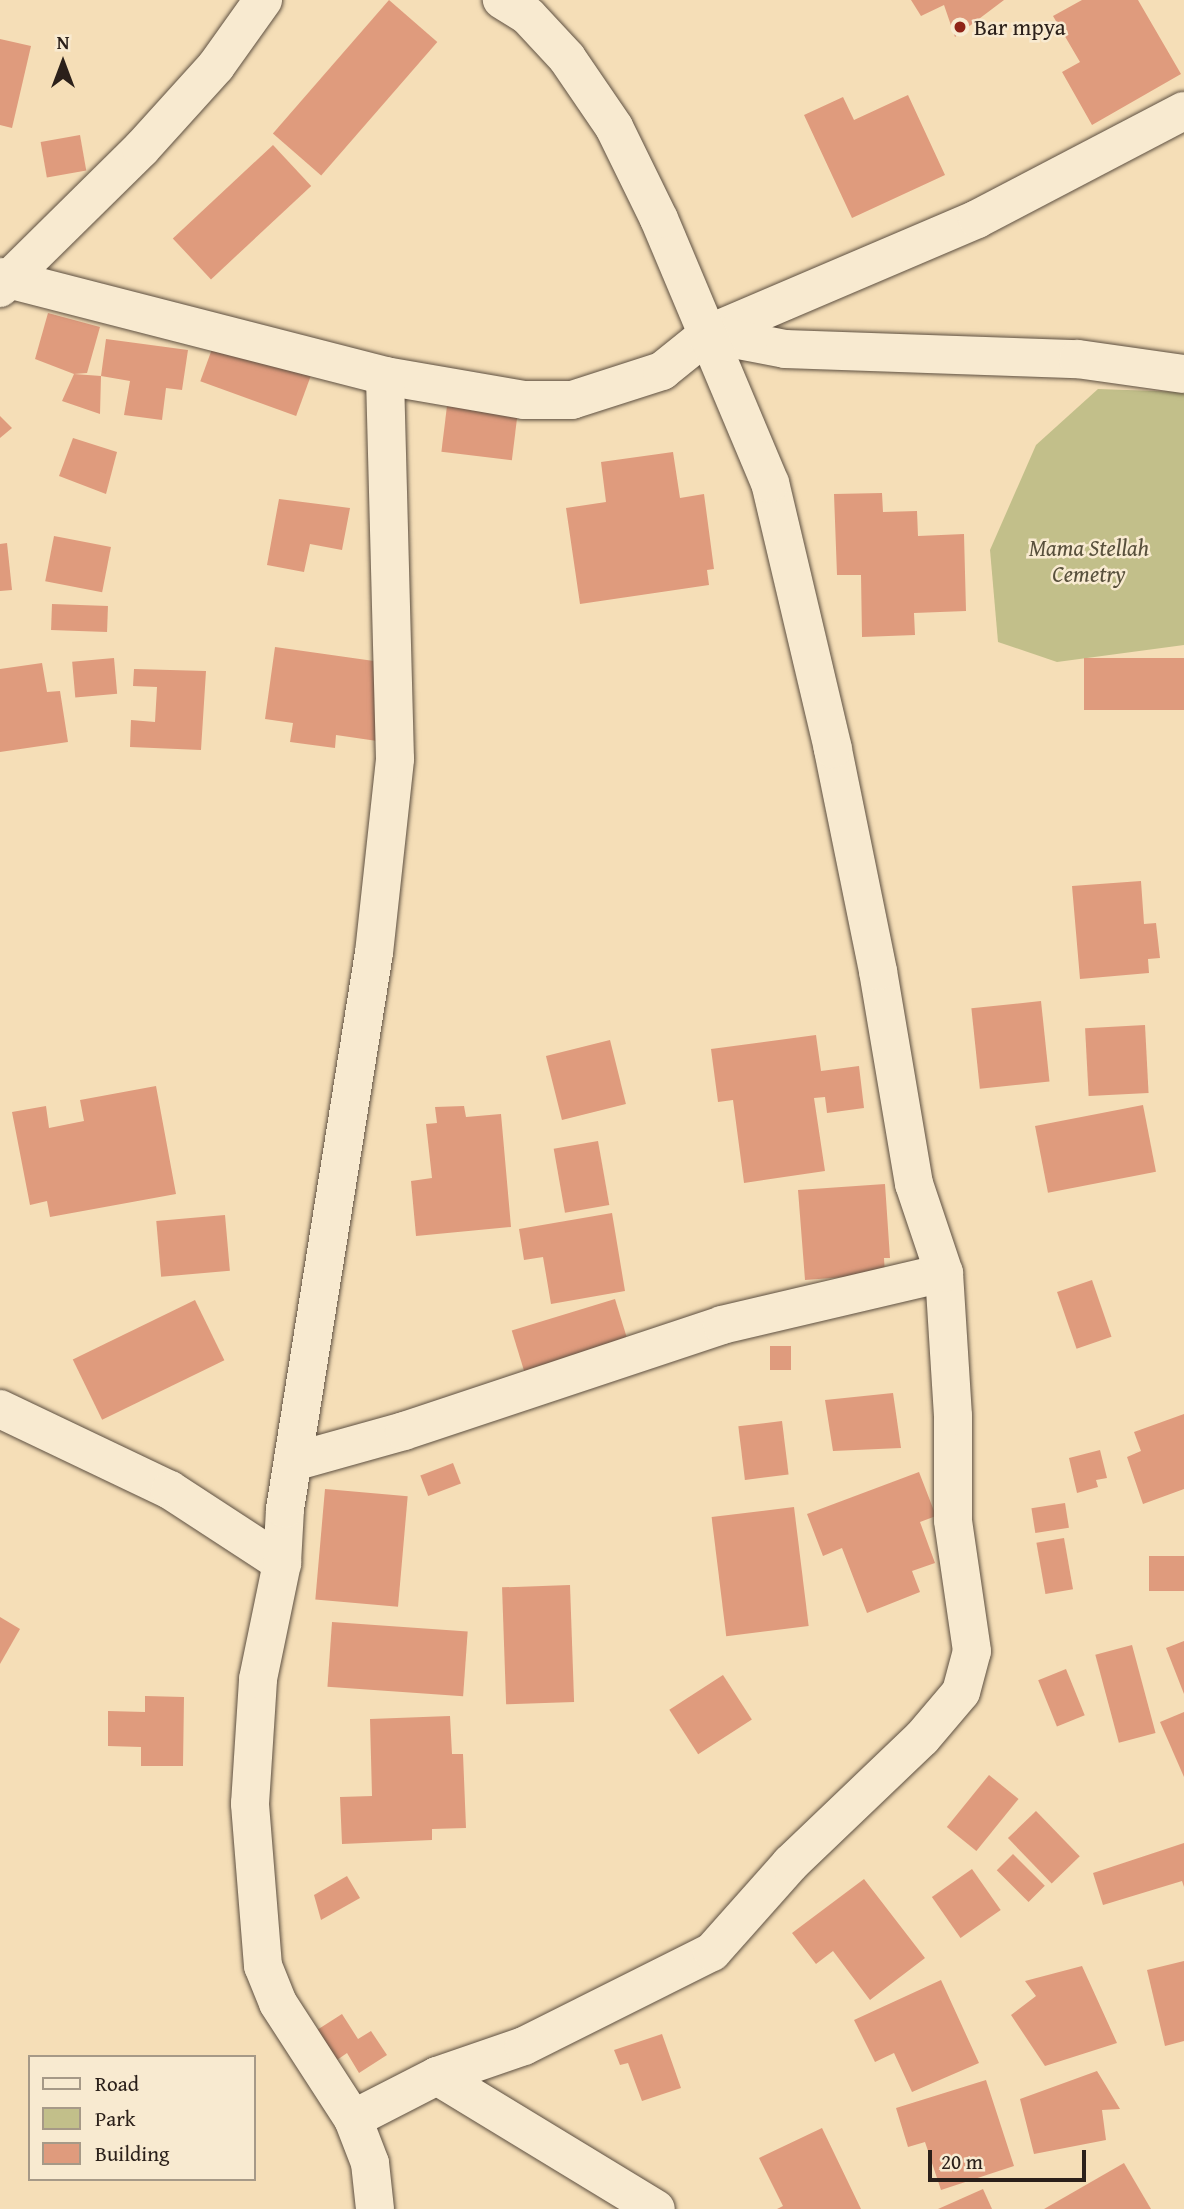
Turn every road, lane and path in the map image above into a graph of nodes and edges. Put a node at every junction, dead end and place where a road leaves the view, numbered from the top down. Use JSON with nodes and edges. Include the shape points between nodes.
{"nodes":[{"id":1,"x":263,"y":0,"type":"edge"},
{"id":2,"x":502,"y":0,"type":"edge"},
{"id":3,"x":1184,"y":111,"type":"edge"},
{"id":4,"x":3,"y":282,"type":"edge"},
{"id":5,"x":708,"y":334,"type":"junction"},
{"id":6,"x":1184,"y":374,"type":"edge"},
{"id":7,"x":385,"y":376,"type":"junction"},
{"id":8,"x":944,"y":1273,"type":"junction"},
{"id":9,"x":0,"y":1409,"type":"edge"},
{"id":10,"x":293,"y":1462,"type":"junction"},
{"id":11,"x":282,"y":1563,"type":"junction"},
{"id":12,"x":437,"y":2076,"type":"junction"},
{"id":13,"x":353,"y":2119,"type":"junction"},
{"id":14,"x":375,"y":2209,"type":"edge"},
{"id":15,"x":656,"y":2209,"type":"edge"}],
"edges":[{"from":1,"to":4,"type":"street","via":[[215,66],[141,149]]},
{"from":2,"to":5,"type":"street","via":[[528,16],[567,58],[614,127]]},
{"from":3,"to":5,"type":"street","via":[[977,219]]},
{"from":4,"to":7,"type":"street"},
{"from":5,"to":6,"type":"street","via":[[785,349],[1078,359]]},
{"from":5,"to":7,"type":"street","via":[[662,371],[572,400],[524,400]]},
{"from":5,"to":8,"type":"street","via":[[769,483],[843,801],[914,1184]]},
{"from":7,"to":10,"type":"street","via":[[395,759],[374,953]]},
{"from":8,"to":10,"type":"street","via":[[722,1325],[404,1431]]},
{"from":8,"to":12,"type":"street","via":[[953,1416],[953,1520],[972,1651],[961,1692],[922,1738],[790,1864],[712,1952],[524,2046]]},
{"from":9,"to":11,"type":"street","via":[[170,1490]]},
{"from":10,"to":11,"type":"street"},
{"from":11,"to":13,"type":"street","via":[[258,1679],[250,1804],[263,1965],[278,2003]]},
{"from":12,"to":13,"type":"street"},
{"from":12,"to":15,"type":"street"},
{"from":13,"to":14,"type":"street","via":[[370,2162]]}]}
